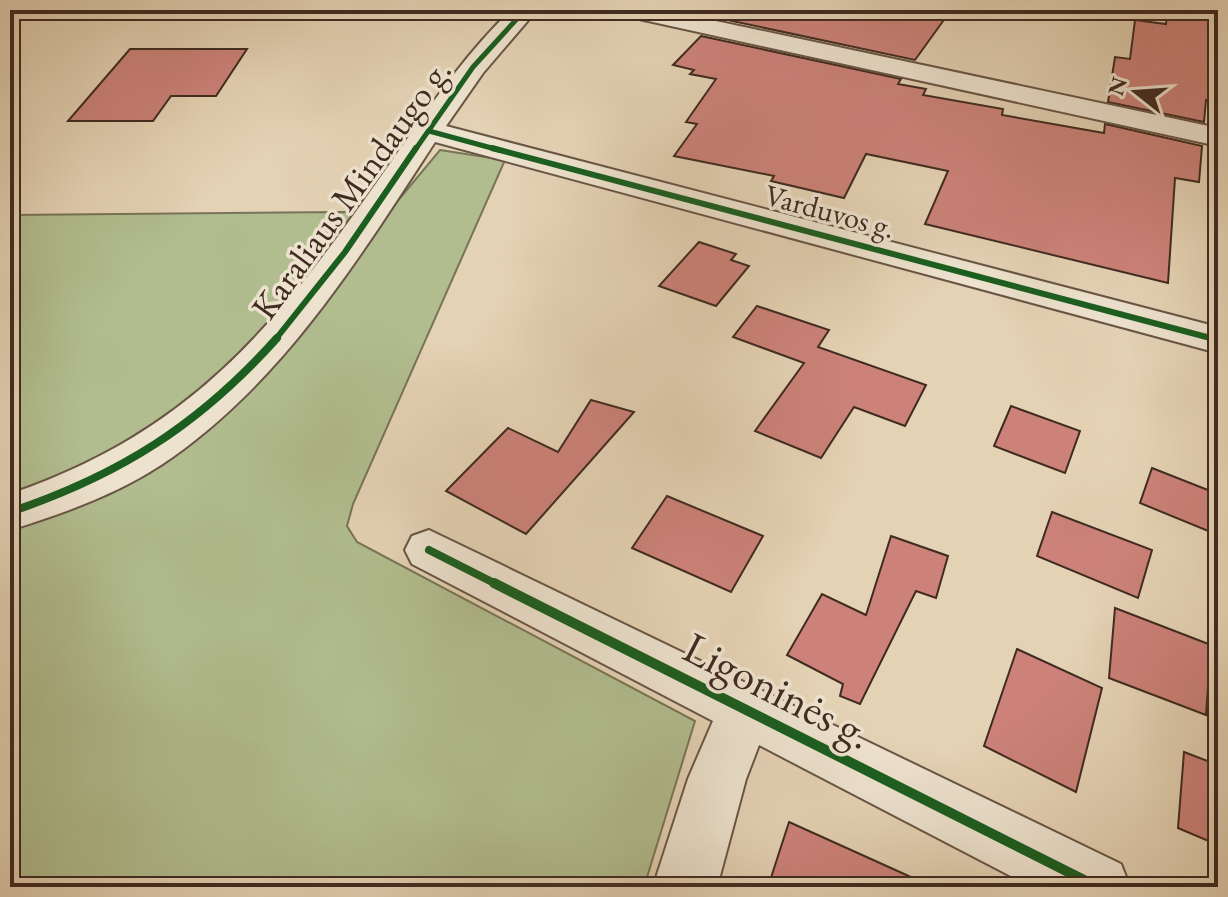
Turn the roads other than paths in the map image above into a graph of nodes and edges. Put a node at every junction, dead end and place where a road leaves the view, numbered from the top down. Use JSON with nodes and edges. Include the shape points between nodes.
{"nodes":[{"id":1,"x":525,"y":10,"type":"edge"},
{"id":2,"x":630,"y":10,"type":"edge"},
{"id":3,"x":429,"y":131,"type":"junction"},
{"id":4,"x":1218,"y":137,"type":"edge"},
{"id":5,"x":1218,"y":340,"type":"edge"},
{"id":6,"x":10,"y":512,"type":"edge"},
{"id":7,"x":429,"y":550,"type":"dead end"},
{"id":8,"x":745,"y":710,"type":"junction"},
{"id":9,"x":685,"y":887,"type":"edge"},
{"id":10,"x":1098,"y":887,"type":"edge"}],
"edges":[{"from":1,"to":3,"type":"street","name":"Karaliaus Mindaugo g.","via":[[469,73]]},
{"from":2,"to":4,"type":"street"},
{"from":3,"to":5,"type":"street","name":"Varduvos g."},
{"from":3,"to":6,"type":"street","name":"Karaliaus Mindaugo g.","via":[[310,302],[254,364],[187,424],[144,454],[102,477]]},
{"from":7,"to":8,"type":"street","name":"Ligoninės g."},
{"from":8,"to":9,"type":"street","via":[[717,779]]},
{"from":8,"to":10,"type":"street","name":"Ligoninės g."}]}
